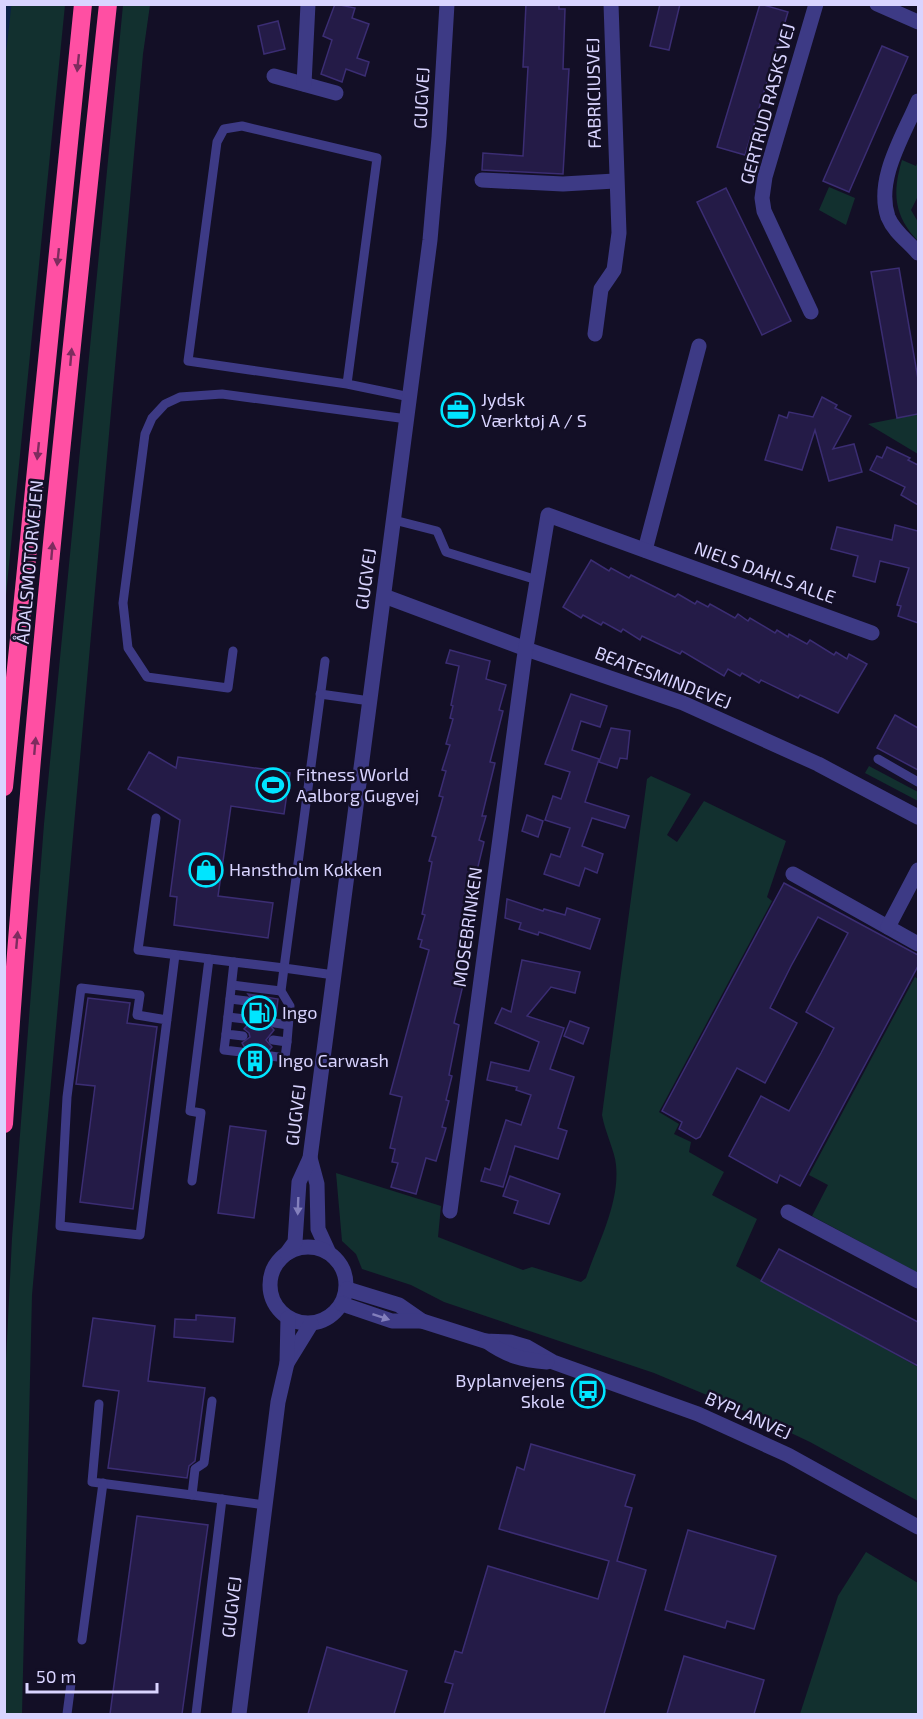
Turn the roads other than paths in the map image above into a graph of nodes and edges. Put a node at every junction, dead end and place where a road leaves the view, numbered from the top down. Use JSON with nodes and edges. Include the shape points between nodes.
{"nodes":[{"id":1,"x":83,"y":4,"type":"edge"},
{"id":2,"x":108,"y":4,"type":"edge"},
{"id":3,"x":308,"y":4,"type":"edge"},
{"id":4,"x":447,"y":4,"type":"edge"},
{"id":5,"x":611,"y":4,"type":"edge"},
{"id":6,"x":816,"y":4,"type":"edge"},
{"id":7,"x":877,"y":4,"type":"edge"},
{"id":8,"x":918,"y":22,"type":"edge"},
{"id":9,"x":274,"y":76,"type":"dead end"},
{"id":10,"x":304,"y":84,"type":"junction"},
{"id":11,"x":336,"y":93,"type":"dead end"},
{"id":12,"x":918,"y":101,"type":"edge"},
{"id":13,"x":482,"y":180,"type":"dead end"},
{"id":14,"x":615,"y":181,"type":"junction"},
{"id":15,"x":918,"y":253,"type":"edge"},
{"id":16,"x":811,"y":312,"type":"dead end"},
{"id":17,"x":595,"y":334,"type":"dead end"},
{"id":18,"x":699,"y":346,"type":"dead end"},
{"id":19,"x":347,"y":384,"type":"junction"},
{"id":20,"x":410,"y":397,"type":"junction"},
{"id":21,"x":407,"y":419,"type":"junction"},
{"id":22,"x":394,"y":520,"type":"junction"},
{"id":23,"x":645,"y":550,"type":"junction"},
{"id":24,"x":537,"y":580,"type":"junction"},
{"id":25,"x":384,"y":596,"type":"junction"},
{"id":26,"x":872,"y":633,"type":"dead end"},
{"id":27,"x":526,"y":649,"type":"junction"},
{"id":28,"x":233,"y":651,"type":"dead end"},
{"id":29,"x":325,"y":661,"type":"dead end"},
{"id":30,"x":320,"y":694,"type":"junction"},
{"id":31,"x":370,"y":701,"type":"junction"},
{"id":32,"x":878,"y":759,"type":"dead end"},
{"id":33,"x":918,"y":782,"type":"edge"},
{"id":34,"x":4,"y":787,"type":"edge"},
{"id":35,"x":156,"y":818,"type":"dead end"},
{"id":36,"x":918,"y":818,"type":"edge"},
{"id":37,"x":918,"y":870,"type":"edge"},
{"id":38,"x":793,"y":874,"type":"dead end"},
{"id":39,"x":888,"y":927,"type":"junction"},
{"id":40,"x":918,"y":944,"type":"edge"},
{"id":41,"x":175,"y":955,"type":"junction"},
{"id":42,"x":209,"y":959,"type":"junction"},
{"id":43,"x":234,"y":962,"type":"junction"},
{"id":44,"x":284,"y":968,"type":"junction"},
{"id":45,"x":334,"y":975,"type":"junction"},
{"id":46,"x":232,"y":985,"type":"junction"},
{"id":47,"x":281,"y":991,"type":"junction"},
{"id":48,"x":230,"y":999,"type":"junction"},
{"id":49,"x":247,"y":1001,"type":"dead end"},
{"id":50,"x":277,"y":1005,"type":"dead end"},
{"id":51,"x":290,"y":1006,"type":"junction"},
{"id":52,"x":228,"y":1017,"type":"junction"},
{"id":53,"x":245,"y":1019,"type":"dead end"},
{"id":54,"x":167,"y":1020,"type":"junction"},
{"id":55,"x":275,"y":1023,"type":"dead end"},
{"id":56,"x":288,"y":1025,"type":"junction"},
{"id":57,"x":226,"y":1034,"type":"junction"},
{"id":58,"x":243,"y":1036,"type":"dead end"},
{"id":59,"x":273,"y":1040,"type":"dead end"},
{"id":60,"x":287,"y":1042,"type":"junction"},
{"id":61,"x":241,"y":1052,"type":"dead end"},
{"id":62,"x":271,"y":1056,"type":"dead end"},
{"id":63,"x":4,"y":1124,"type":"edge"},
{"id":64,"x":310,"y":1158,"type":"junction"},
{"id":65,"x":192,"y":1180,"type":"dead end"},
{"id":66,"x":450,"y":1211,"type":"dead end"},
{"id":67,"x":788,"y":1212,"type":"dead end"},
{"id":68,"x":287,"y":1253,"type":"junction"},
{"id":69,"x":329,"y":1253,"type":"junction"},
{"id":70,"x":918,"y":1281,"type":"edge"},
{"id":71,"x":347,"y":1288,"type":"junction"},
{"id":72,"x":342,"y":1305,"type":"junction"},
{"id":73,"x":288,"y":1318,"type":"junction"},
{"id":74,"x":422,"y":1321,"type":"junction"},
{"id":75,"x":311,"y":1324,"type":"junction"},
{"id":76,"x":287,"y":1363,"type":"junction"},
{"id":77,"x":212,"y":1401,"type":"dead end"},
{"id":78,"x":99,"y":1404,"type":"dead end"},
{"id":79,"x":103,"y":1483,"type":"junction"},
{"id":80,"x":192,"y":1495,"type":"junction"},
{"id":81,"x":222,"y":1499,"type":"junction"},
{"id":82,"x":265,"y":1505,"type":"junction"},
{"id":83,"x":918,"y":1527,"type":"edge"},
{"id":84,"x":81,"y":1640,"type":"dead end"},
{"id":85,"x":72,"y":1676,"type":"dead end"},
{"id":86,"x":67,"y":1714,"type":"edge"},
{"id":87,"x":196,"y":1714,"type":"edge"},
{"id":88,"x":238,"y":1714,"type":"edge"}],
"edges":[{"from":1,"to":34,"type":"highway","name":"ÅDALSMOTORVEJEN","one_way":true},
{"from":63,"to":2,"type":"highway","name":"ÅDALSMOTORVEJEN","one_way":true,"via":[[40,685]]},
{"from":3,"to":10,"type":"street"},
{"from":4,"to":20,"type":"street","name":"GUGVEJ","via":[[440,137]]},
{"from":5,"to":14,"type":"street","name":"FABRICIUSVEJ"},
{"from":6,"to":16,"type":"street","name":"GERTRUD RASKS VEJ","via":[[762,198],[764,211]]},
{"from":7,"to":8,"type":"street"},
{"from":9,"to":10,"type":"street"},
{"from":10,"to":11,"type":"street"},
{"from":12,"to":15,"type":"street","via":[[888,172],[884,195],[889,218]]},
{"from":13,"to":14,"type":"street","via":[[563,184]]},
{"from":14,"to":17,"type":"street","name":"FABRICIUSVEJ","via":[[619,201],[615,264],[601,289]]},
{"from":18,"to":23,"type":"street"},
{"from":19,"to":19,"type":"lane","via":[[188,361],[217,142],[225,129],[242,126],[377,158]]},
{"from":19,"to":20,"type":"lane"},
{"from":20,"to":21,"type":"street","name":"GUGVEJ"},
{"from":21,"to":22,"type":"street","name":"GUGVEJ"},
{"from":21,"to":28,"type":"lane","via":[[222,394],[180,397],[165,404],[152,418],[145,434],[123,603],[128,648],[147,677],[228,688]]},
{"from":22,"to":24,"type":"lane","via":[[437,531],[446,552]]},
{"from":22,"to":25,"type":"street","name":"GUGVEJ"},
{"from":23,"to":24,"type":"street","name":"NIELS DAHLS ALLE","via":[[548,515]]},
{"from":23,"to":26,"type":"street","name":"NIELS DAHLS ALLE"},
{"from":24,"to":27,"type":"street","name":"NIELS DAHLS ALLE"},
{"from":25,"to":27,"type":"street","name":"BEATESMINDEVEJ"},
{"from":25,"to":31,"type":"street","name":"GUGVEJ"},
{"from":27,"to":36,"type":"street","name":"BEATESMINDEVEJ","via":[[683,703],[818,764]]},
{"from":27,"to":66,"type":"street","name":"MOSEBRINKEN"},
{"from":29,"to":30,"type":"lane"},
{"from":30,"to":31,"type":"lane"},
{"from":30,"to":44,"type":"lane"},
{"from":31,"to":45,"type":"street","name":"GUGVEJ"},
{"from":32,"to":33,"type":"lane"},
{"from":35,"to":41,"type":"lane","via":[[138,950]]},
{"from":37,"to":39,"type":"street"},
{"from":38,"to":39,"type":"street"},
{"from":39,"to":40,"type":"street"},
{"from":41,"to":42,"type":"lane"},
{"from":41,"to":54,"type":"lane"},
{"from":42,"to":43,"type":"lane"},
{"from":42,"to":65,"type":"lane","via":[[190,1111],[201,1113]]},
{"from":43,"to":44,"type":"lane"},
{"from":43,"to":46,"type":"lane"},
{"from":44,"to":45,"type":"lane"},
{"from":44,"to":47,"type":"lane"},
{"from":45,"to":64,"type":"street","name":"GUGVEJ"},
{"from":46,"to":47,"type":"lane"},
{"from":46,"to":48,"type":"lane"},
{"from":47,"to":51,"type":"lane"},
{"from":48,"to":49,"type":"lane"},
{"from":48,"to":52,"type":"lane"},
{"from":50,"to":51,"type":"lane"},
{"from":51,"to":56,"type":"lane"},
{"from":52,"to":53,"type":"lane"},
{"from":52,"to":57,"type":"lane"},
{"from":54,"to":54,"type":"lane","via":[[140,1235],[60,1226],[67,1097],[81,988],[140,995],[138,1015]]},
{"from":55,"to":56,"type":"lane"},
{"from":56,"to":60,"type":"lane"},
{"from":57,"to":58,"type":"lane"},
{"from":57,"to":61,"type":"lane","via":[[224,1050]]},
{"from":59,"to":60,"type":"lane"},
{"from":60,"to":62,"type":"lane","via":[[285,1058]]},
{"from":64,"to":68,"type":"street","name":"GUGVEJ","one_way":true,"via":[[299,1182],[295,1242]]},
{"from":64,"to":69,"type":"street","name":"GUGVEJ","via":[[317,1184],[318,1229]]},
{"from":67,"to":70,"type":"street"},
{"from":68,"to":69,"type":"street","via":[[306,1247]]},
{"from":68,"to":73,"type":"street","via":[[273,1270],[270,1291],[273,1302]]},
{"from":69,"to":71,"type":"street","via":[[344,1269]]},
{"from":71,"to":72,"type":"street"},
{"from":71,"to":74,"type":"street","name":"BYPLANVEJ","via":[[399,1305]]},
{"from":72,"to":74,"type":"street","name":"BYPLANVEJ","one_way":true,"via":[[392,1321]]},
{"from":72,"to":75,"type":"street","via":[[331,1317]]},
{"from":73,"to":75,"type":"street"},
{"from":73,"to":76,"type":"street","name":"GUGVEJ"},
{"from":74,"to":83,"type":"street","name":"BYPLANVEJ","via":[[485,1341],[518,1345],[553,1362],[708,1419],[788,1455]]},
{"from":75,"to":76,"type":"street","name":"GUGVEJ"},
{"from":76,"to":82,"type":"street","name":"GUGVEJ"},
{"from":77,"to":80,"type":"lane","via":[[204,1463],[195,1469]]},
{"from":78,"to":79,"type":"lane","via":[[92,1482]]},
{"from":79,"to":80,"type":"lane"},
{"from":79,"to":84,"type":"lane"},
{"from":80,"to":81,"type":"lane"},
{"from":81,"to":82,"type":"lane"},
{"from":81,"to":87,"type":"lane"},
{"from":82,"to":88,"type":"street","name":"GUGVEJ"},
{"from":85,"to":86,"type":"lane"}]}
